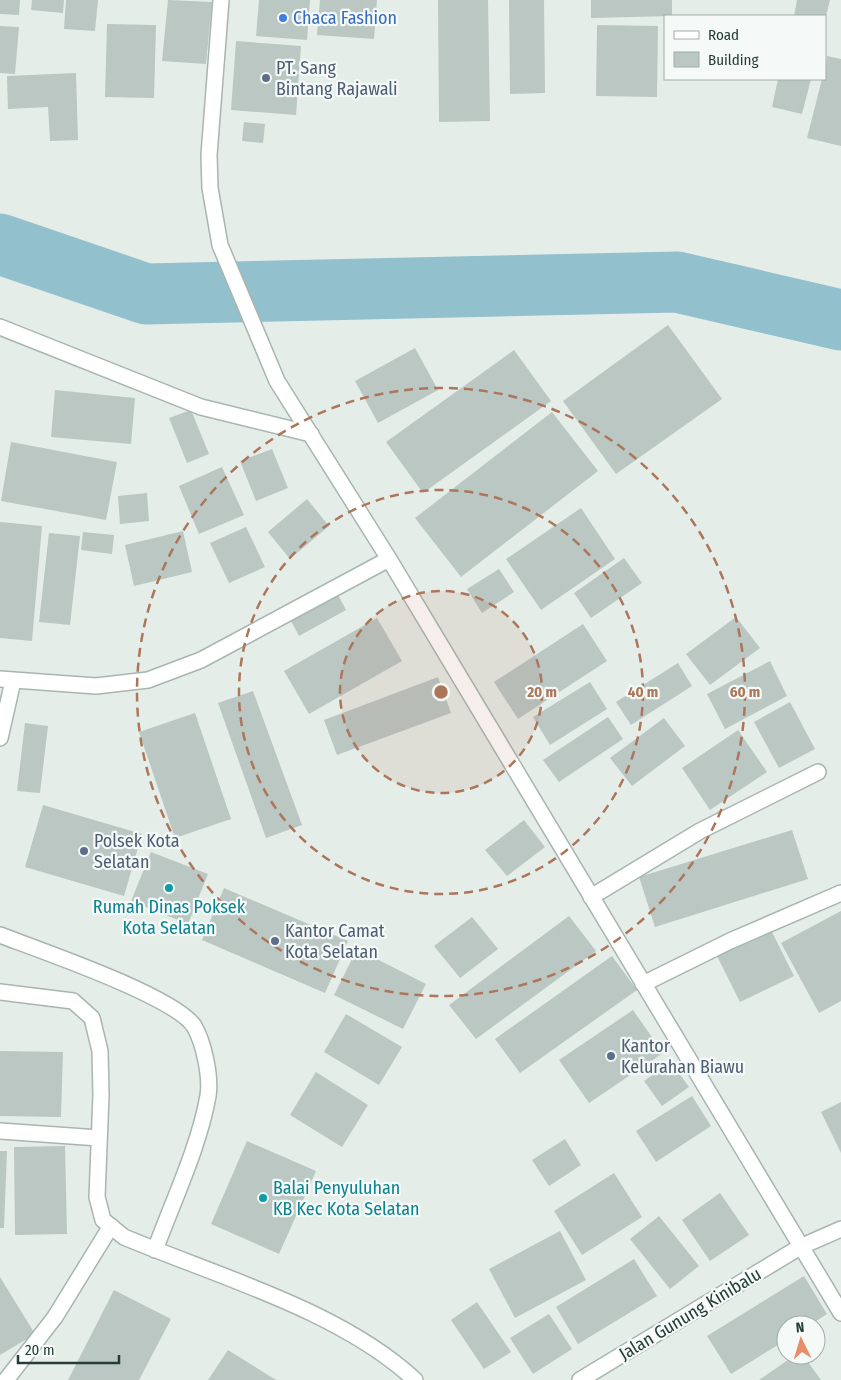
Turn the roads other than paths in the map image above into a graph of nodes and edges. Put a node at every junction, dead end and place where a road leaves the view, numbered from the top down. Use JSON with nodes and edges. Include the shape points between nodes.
{"nodes":[{"id":1,"x":222,"y":0,"type":"edge"},
{"id":2,"x":0,"y":327,"type":"edge"},
{"id":3,"x":311,"y":434,"type":"junction"},
{"id":4,"x":389,"y":559,"type":"junction"},
{"id":5,"x":7,"y":680,"type":"edge"},
{"id":6,"x":0,"y":738,"type":"edge"},
{"id":7,"x":818,"y":772,"type":"dead end"},
{"id":8,"x":841,"y":893,"type":"edge"},
{"id":9,"x":591,"y":897,"type":"junction"},
{"id":10,"x":0,"y":935,"type":"edge"},
{"id":11,"x":643,"y":984,"type":"junction"},
{"id":12,"x":0,"y":992,"type":"edge"},
{"id":13,"x":0,"y":1131,"type":"edge"},
{"id":14,"x":100,"y":1138,"type":"junction"},
{"id":15,"x":111,"y":1226,"type":"junction"},
{"id":16,"x":841,"y":1229,"type":"edge"},
{"id":17,"x":800,"y":1247,"type":"junction"},
{"id":18,"x":155,"y":1250,"type":"junction"},
{"id":19,"x":841,"y":1313,"type":"edge"},
{"id":20,"x":6,"y":1380,"type":"edge"},
{"id":21,"x":415,"y":1380,"type":"edge"},
{"id":22,"x":580,"y":1380,"type":"edge"}],
"edges":[{"from":1,"to":3,"type":"street","via":[[209,155],[210,188],[220,246],[277,381]]},
{"from":2,"to":3,"type":"street","via":[[201,407]]},
{"from":3,"to":4,"type":"street"},
{"from":4,"to":5,"type":"street","via":[[201,660],[148,680],[96,686]]},
{"from":4,"to":9,"type":"street"},
{"from":5,"to":6,"type":"street"},
{"from":7,"to":9,"type":"street","via":[[700,831]]},
{"from":8,"to":11,"type":"street","via":[[730,941]]},
{"from":9,"to":11,"type":"street"},
{"from":10,"to":18,"type":"street","via":[[81,965],[168,1004],[194,1026],[206,1058],[208,1094],[199,1130]]},
{"from":11,"to":17,"type":"street"},
{"from":12,"to":14,"type":"street","via":[[73,1002],[92,1018],[100,1051]]},
{"from":13,"to":14,"type":"street"},
{"from":14,"to":15,"type":"street","via":[[97,1197],[103,1220]]},
{"from":15,"to":18,"type":"street","via":[[124,1237]]},
{"from":15,"to":20,"type":"street","via":[[55,1317]]},
{"from":16,"to":17,"type":"street","name":"Jalan Gunung Kinibalu"},
{"from":17,"to":19,"type":"street"},
{"from":17,"to":22,"type":"street","name":"Jalan Gunung Kinibalu"},
{"from":18,"to":21,"type":"street","via":[[293,1305],[359,1338]]}]}
